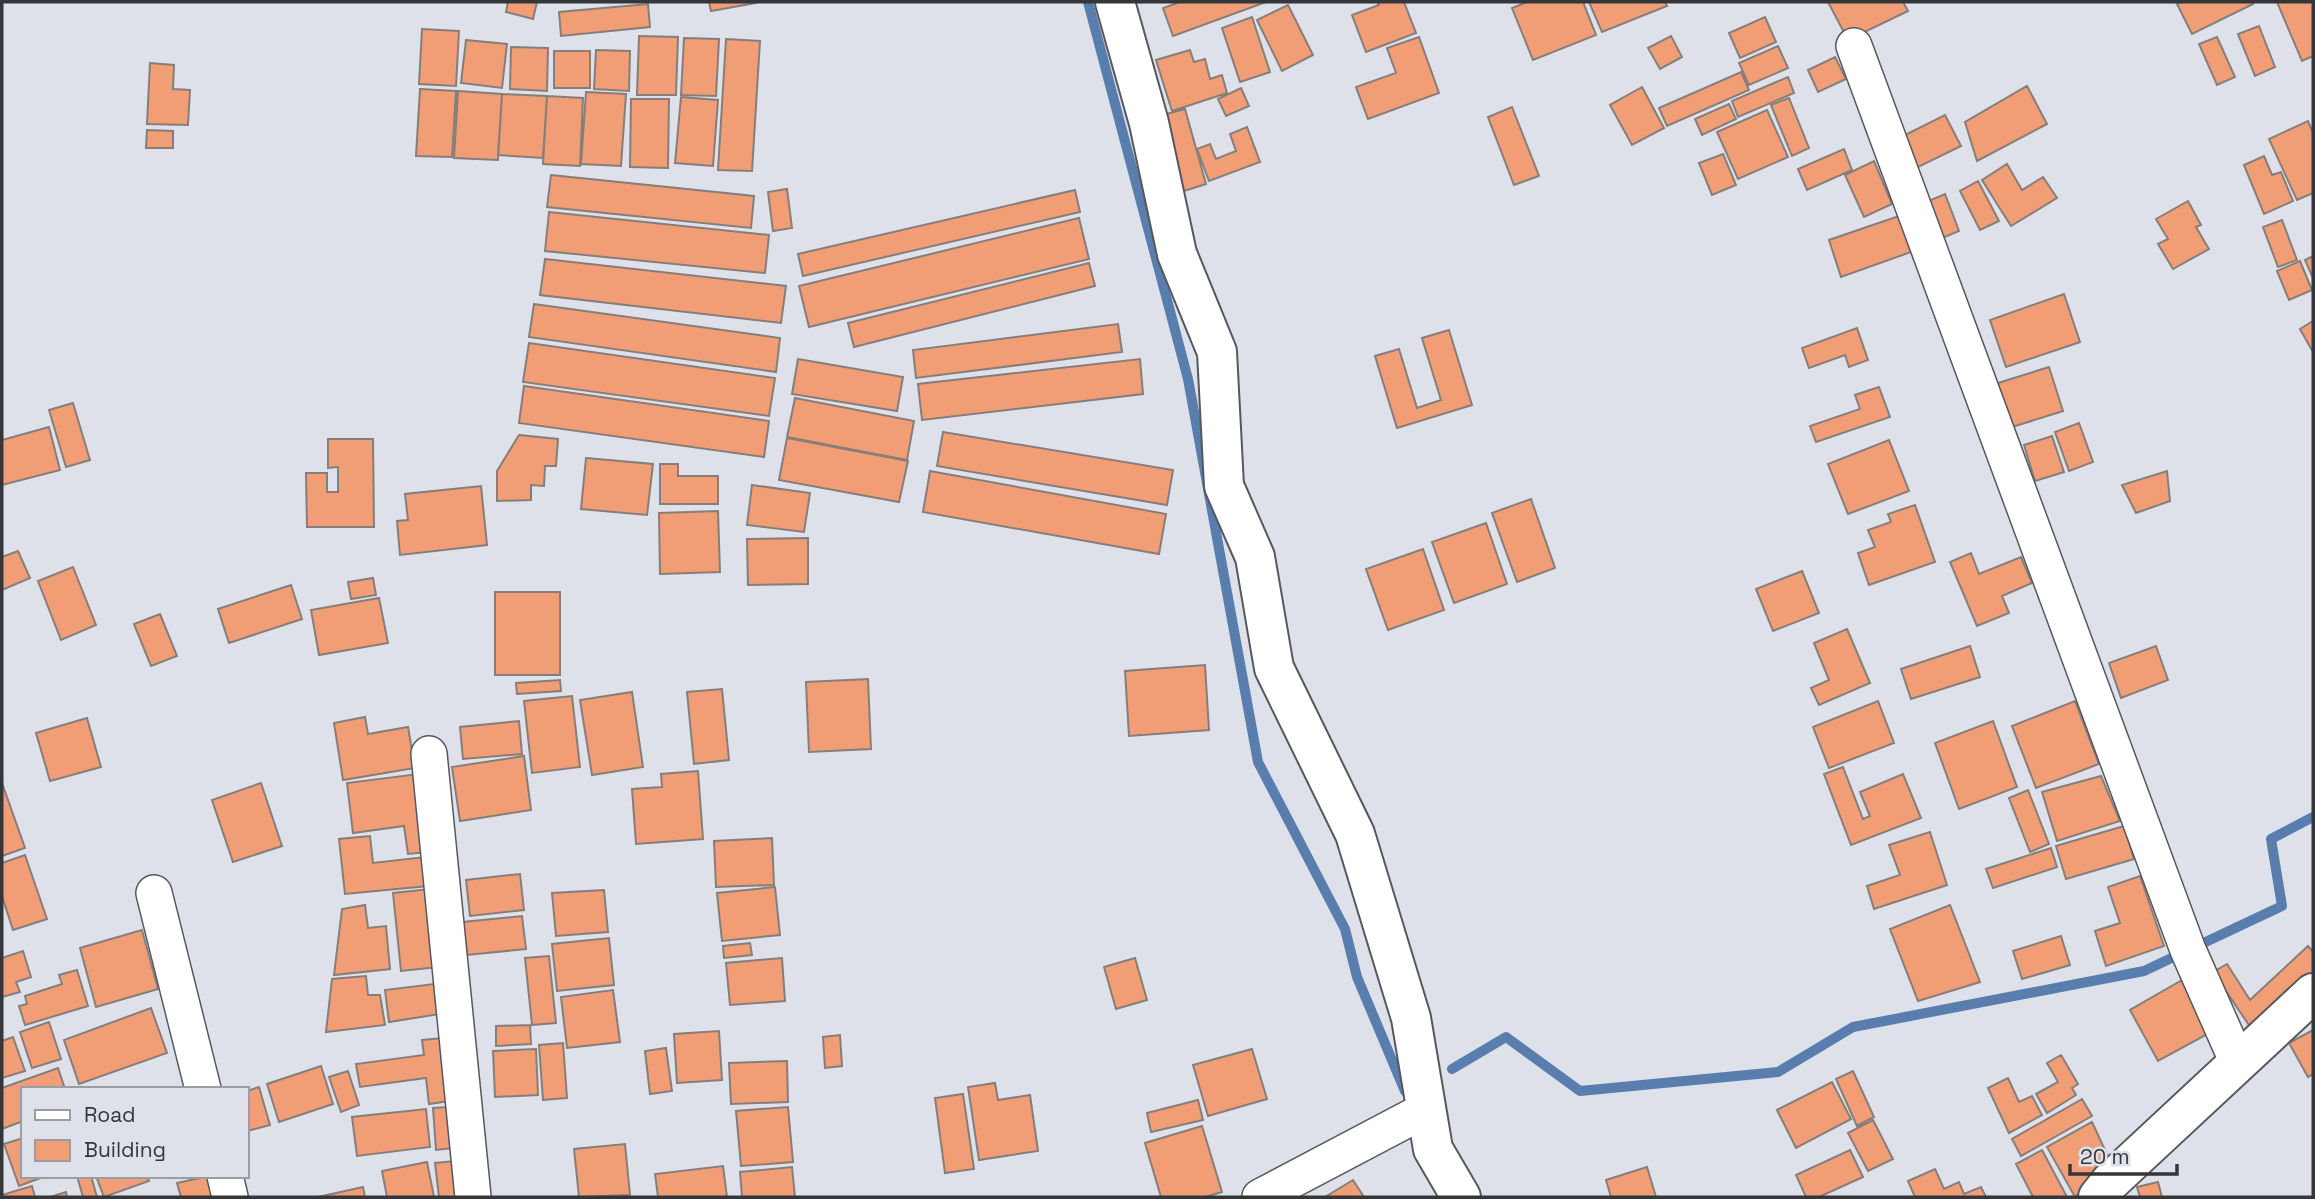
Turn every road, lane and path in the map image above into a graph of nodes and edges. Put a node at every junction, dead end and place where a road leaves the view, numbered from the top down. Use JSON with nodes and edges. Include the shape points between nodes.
{"nodes":[{"id":1,"x":1115,"y":2,"type":"edge"},
{"id":2,"x":1854,"y":46,"type":"dead end"},
{"id":3,"x":429,"y":754,"type":"dead end"},
{"id":4,"x":154,"y":893,"type":"dead end"},
{"id":5,"x":2313,"y":993,"type":"edge"},
{"id":6,"x":2238,"y":1063,"type":"junction"},
{"id":7,"x":202,"y":1087,"type":"edge"},
{"id":8,"x":1427,"y":1109,"type":"junction"},
{"id":9,"x":225,"y":1178,"type":"edge"},
{"id":10,"x":230,"y":1197,"type":"edge"},
{"id":11,"x":473,"y":1197,"type":"edge"},
{"id":12,"x":1260,"y":1197,"type":"edge"},
{"id":13,"x":1461,"y":1197,"type":"edge"},
{"id":14,"x":2098,"y":1197,"type":"edge"}],
"edges":[{"from":1,"to":8,"type":"street","via":[[1149,123],[1177,254],[1217,352],[1224,486],[1255,557],[1274,668],[1355,834],[1410,1018]]},
{"from":2,"to":6,"type":"street","via":[[2188,950]]},
{"from":3,"to":11,"type":"street"},
{"from":4,"to":7,"type":"street"},
{"from":5,"to":6,"type":"street"},
{"from":6,"to":14,"type":"street"},
{"from":8,"to":12,"type":"street"},
{"from":8,"to":13,"type":"street","via":[[1433,1149]]},
{"from":9,"to":10,"type":"street"}]}
